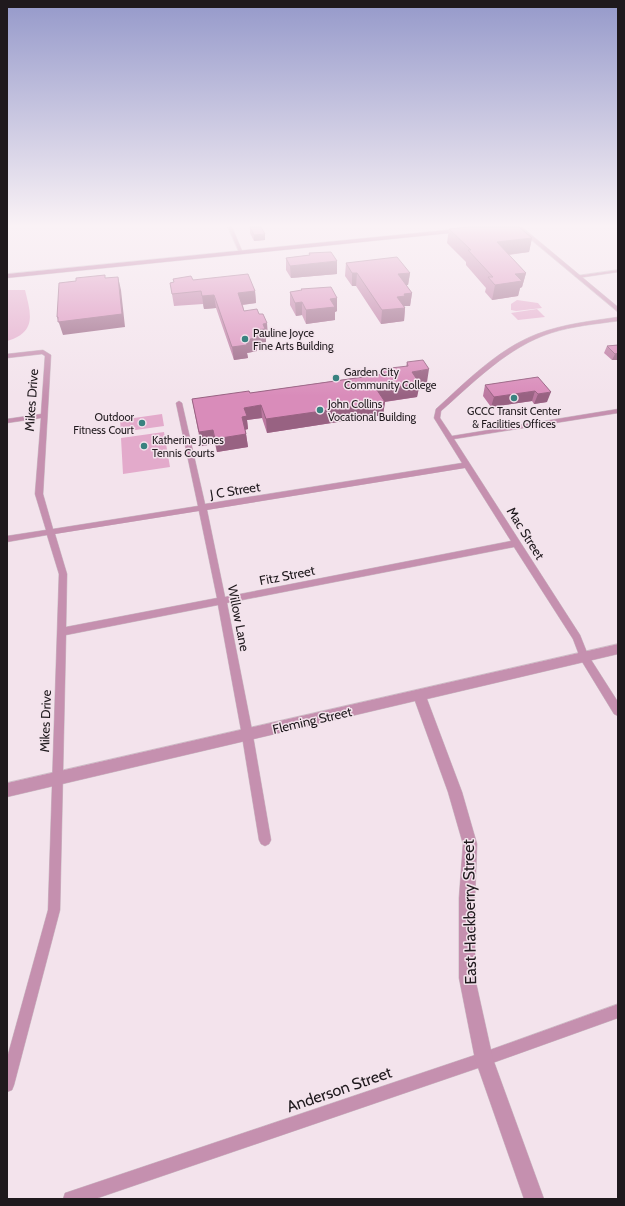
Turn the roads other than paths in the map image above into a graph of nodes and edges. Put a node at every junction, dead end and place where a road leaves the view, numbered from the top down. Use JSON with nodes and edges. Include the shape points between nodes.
{"nodes":[{"id":1,"x":587,"y":283,"type":"edge"},
{"id":2,"x":618,"y":310,"type":"edge"},
{"id":3,"x":618,"y":319,"type":"edge"},
{"id":4,"x":7,"y":356,"type":"edge"},
{"id":5,"x":179,"y":403,"type":"dead end"},
{"id":6,"x":618,"y":411,"type":"edge"},
{"id":7,"x":44,"y":416,"type":"junction"},
{"id":8,"x":7,"y":421,"type":"edge"},
{"id":9,"x":450,"y":438,"type":"junction"},
{"id":10,"x":467,"y":465,"type":"junction"},
{"id":11,"x":203,"y":507,"type":"junction"},
{"id":12,"x":51,"y":532,"type":"junction"},
{"id":13,"x":7,"y":540,"type":"edge"},
{"id":14,"x":517,"y":543,"type":"junction"},
{"id":15,"x":222,"y":601,"type":"junction"},
{"id":16,"x":62,"y":632,"type":"junction"},
{"id":17,"x":618,"y":649,"type":"edge"},
{"id":18,"x":584,"y":657,"type":"junction"},
{"id":19,"x":419,"y":695,"type":"junction"},
{"id":20,"x":618,"y":711,"type":"edge"},
{"id":21,"x":248,"y":734,"type":"junction"},
{"id":22,"x":57,"y":778,"type":"junction"},
{"id":23,"x":7,"y":790,"type":"edge"},
{"id":24,"x":265,"y":840,"type":"dead end"},
{"id":25,"x":618,"y":1011,"type":"edge"},
{"id":26,"x":484,"y":1059,"type":"junction"},
{"id":27,"x":7,"y":1085,"type":"edge"},
{"id":28,"x":70,"y":1199,"type":"edge"},
{"id":29,"x":534,"y":1199,"type":"edge"}],
"edges":[{"from":1,"to":2,"type":"street"},
{"from":3,"to":9,"type":"street","name":"Mac Street","via":[[571,326],[538,335],[512,349],[438,410],[437,418]]},
{"from":4,"to":7,"type":"street","name":"Mikes Drive","via":[[43,352],[48,355]]},
{"from":5,"to":11,"type":"street","name":"Willow Lane"},
{"from":6,"to":9,"type":"street"},
{"from":7,"to":8,"type":"street"},
{"from":7,"to":12,"type":"street","name":"Mikes Drive","via":[[39,494]]},
{"from":9,"to":10,"type":"street","name":"Mac Street"},
{"from":10,"to":11,"type":"street","name":"J C Street"},
{"from":10,"to":14,"type":"street","name":"Mac Street"},
{"from":11,"to":12,"type":"street","name":"J C Street"},
{"from":11,"to":15,"type":"street","name":"Willow Lane"},
{"from":12,"to":13,"type":"street","name":"J C Street"},
{"from":12,"to":16,"type":"street","name":"Mikes Drive","via":[[63,574]]},
{"from":14,"to":15,"type":"street","name":"Fitz Street"},
{"from":14,"to":18,"type":"street","name":"Mac Street","via":[[577,638]]},
{"from":15,"to":16,"type":"street","name":"Fitz Street"},
{"from":15,"to":21,"type":"street","name":"Willow Lane"},
{"from":16,"to":22,"type":"street","name":"Mikes Drive"},
{"from":17,"to":18,"type":"street","name":"Fleming Street"},
{"from":18,"to":19,"type":"street","name":"Fleming Street"},
{"from":18,"to":20,"type":"street","name":"Mac Street"},
{"from":19,"to":21,"type":"street","name":"Fleming Street"},
{"from":19,"to":26,"type":"street","name":"East Hackberry Street","via":[[455,792],[470,844],[467,978]]},
{"from":21,"to":22,"type":"street","name":"Fleming Street"},
{"from":21,"to":24,"type":"street","name":"Willow Lane"},
{"from":22,"to":23,"type":"street","name":"Fleming Street"},
{"from":22,"to":27,"type":"street","name":"Mikes Drive","via":[[54,910]]},
{"from":25,"to":26,"type":"street","name":"Anderson Street"},
{"from":26,"to":28,"type":"street","name":"Anderson Street"},
{"from":26,"to":29,"type":"street","name":"East Hackberry Street"}]}
